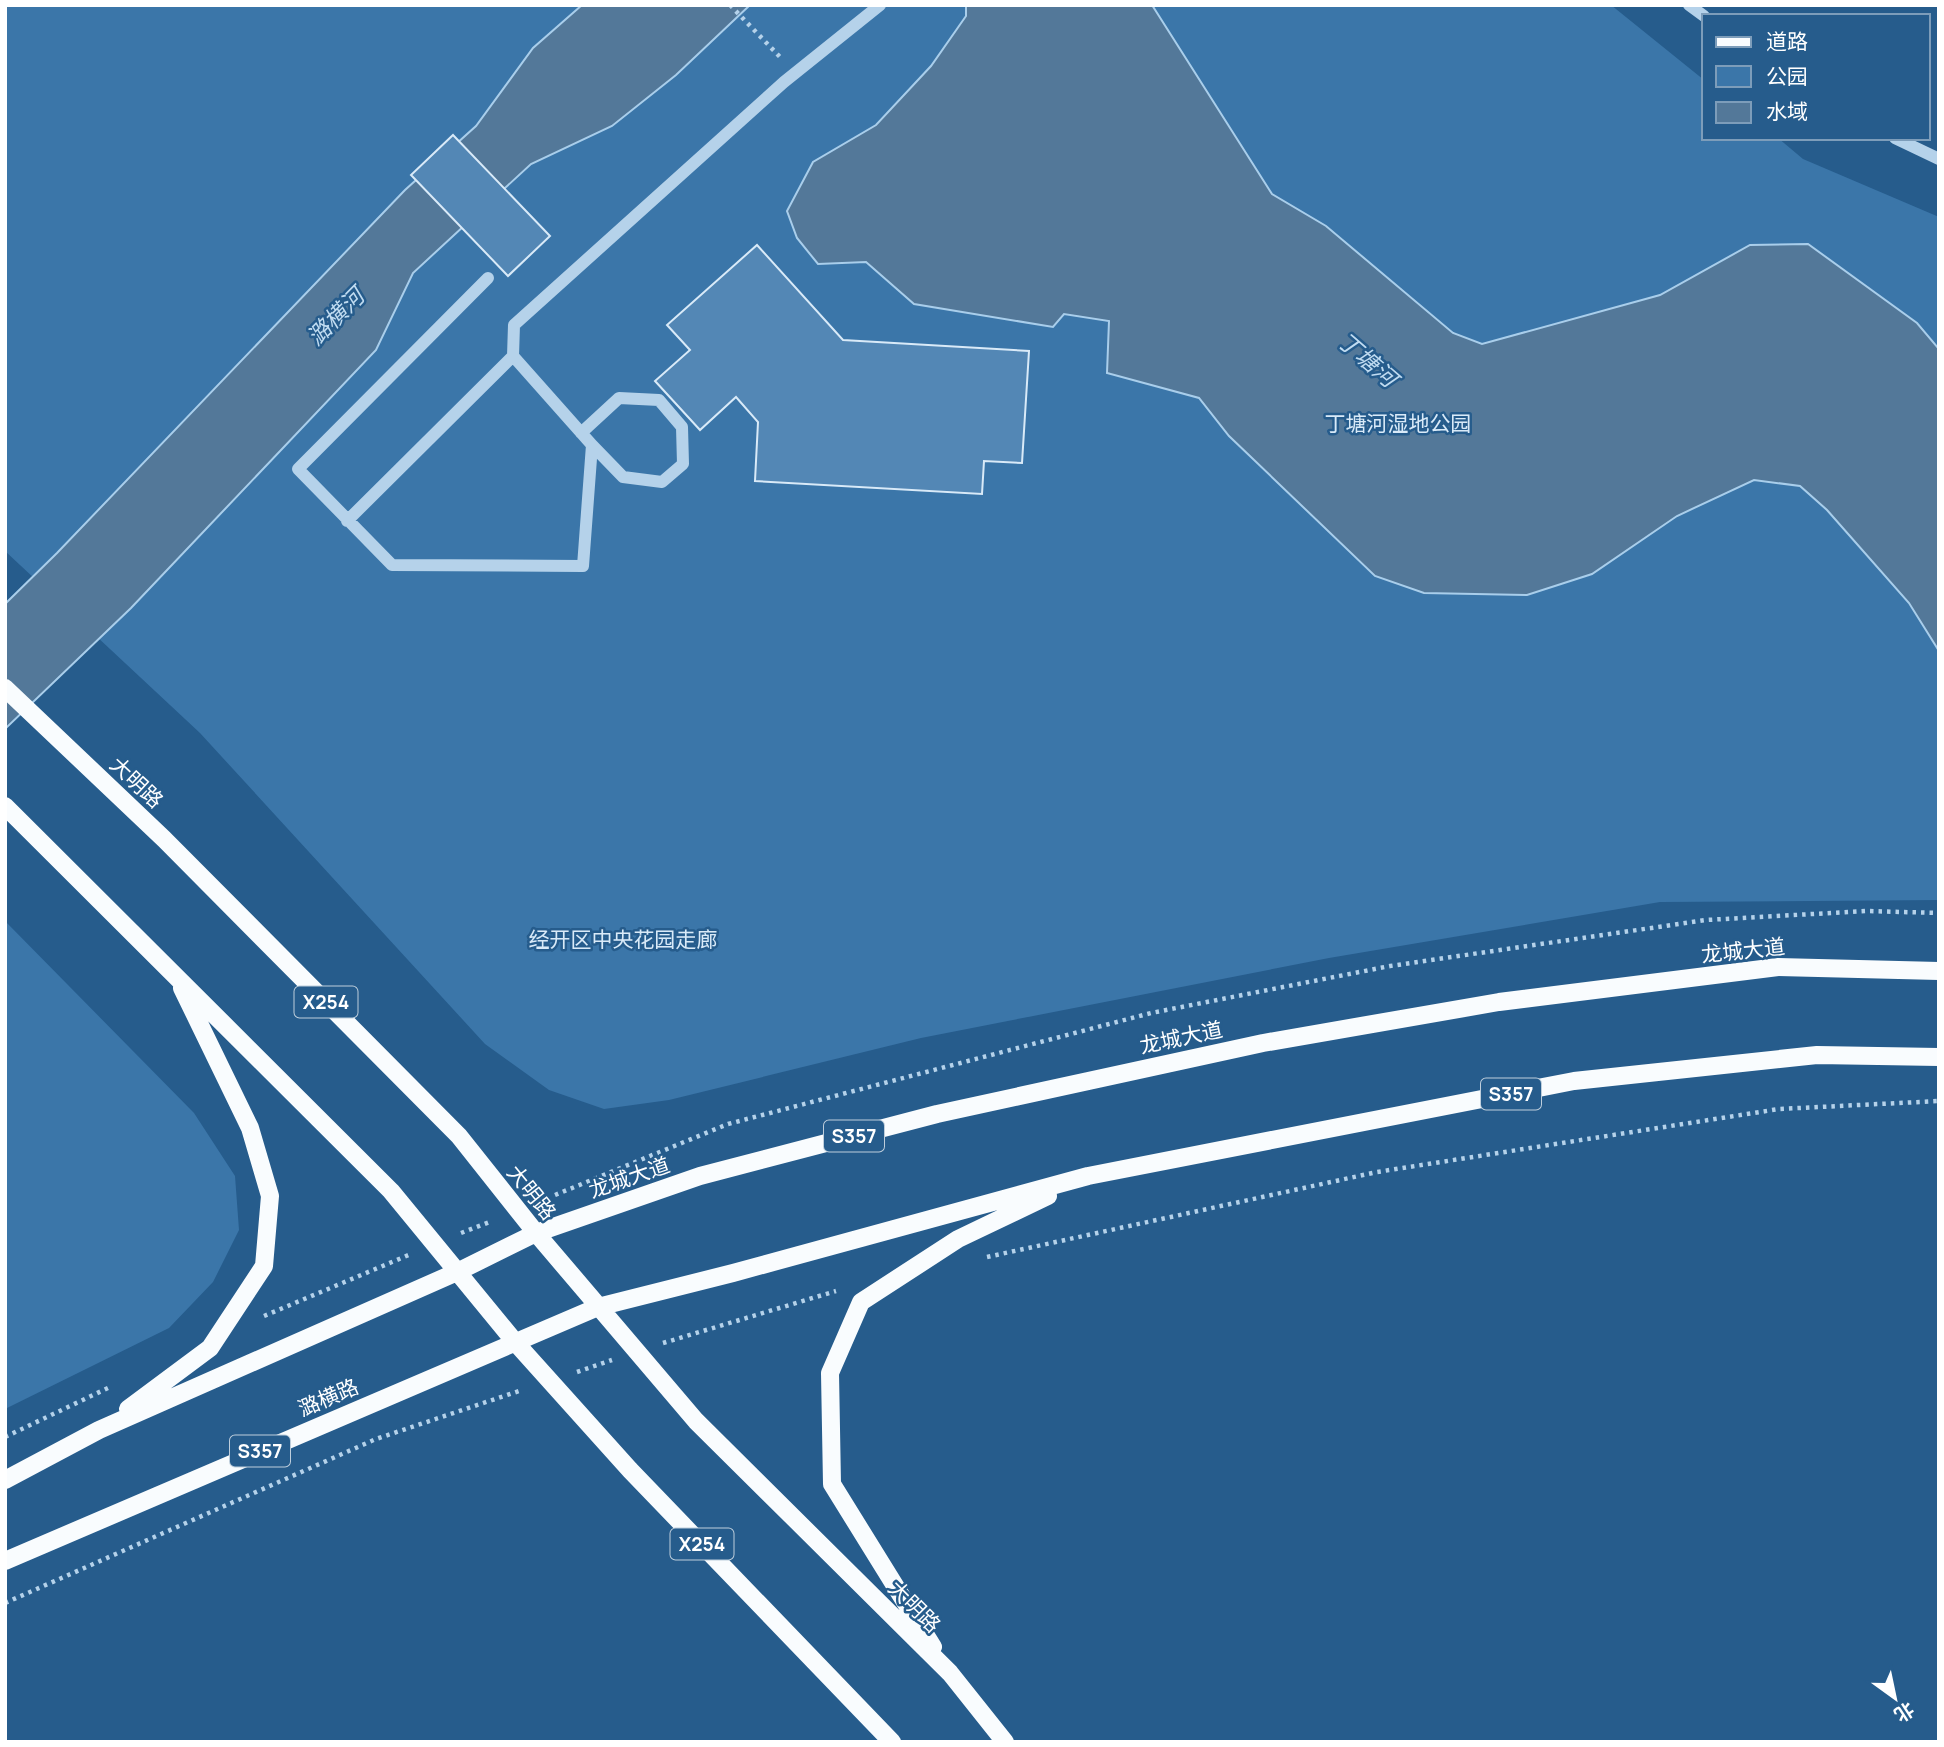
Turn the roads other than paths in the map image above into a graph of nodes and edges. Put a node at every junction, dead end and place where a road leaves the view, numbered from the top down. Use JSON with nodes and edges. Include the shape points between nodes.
{"nodes":[{"id":1,"x":880,"y":5,"type":"edge"},
{"id":2,"x":1899,"y":140,"type":"edge"},
{"id":3,"x":1939,"y":159,"type":"edge"},
{"id":4,"x":488,"y":278,"type":"dead end"},
{"id":5,"x":513,"y":356,"type":"junction"},
{"id":6,"x":581,"y":433,"type":"junction"},
{"id":7,"x":592,"y":445,"type":"junction"},
{"id":8,"x":347,"y":522,"type":"junction"},
{"id":9,"x":5,"y":688,"type":"edge"},
{"id":10,"x":5,"y":806,"type":"edge"},
{"id":11,"x":1939,"y":971,"type":"edge"},
{"id":12,"x":176,"y":975,"type":"junction"},
{"id":13,"x":1939,"y":1057,"type":"edge"},
{"id":14,"x":1088,"y":1176,"type":"junction"},
{"id":15,"x":536,"y":1233,"type":"junction"},
{"id":16,"x":457,"y":1272,"type":"junction"},
{"id":17,"x":598,"y":1307,"type":"junction"},
{"id":18,"x":515,"y":1342,"type":"junction"},
{"id":19,"x":99,"y":1430,"type":"junction"},
{"id":20,"x":5,"y":1480,"type":"edge"},
{"id":21,"x":5,"y":1561,"type":"edge"},
{"id":22,"x":950,"y":1673,"type":"junction"},
{"id":23,"x":892,"y":1742,"type":"edge"},
{"id":24,"x":1005,"y":1742,"type":"edge"}],
"edges":[{"from":1,"to":5,"type":"street","via":[[796,72],[514,325]]},
{"from":2,"to":3,"type":"street"},
{"from":4,"to":8,"type":"street","via":[[299,469]]},
{"from":5,"to":6,"type":"street"},
{"from":5,"to":8,"type":"street"},
{"from":6,"to":7,"type":"street"},
{"from":6,"to":7,"type":"street","via":[[619,398],[659,400],[682,427],[683,464],[662,482],[622,477]]},
{"from":7,"to":8,"type":"street","via":[[583,566],[392,565]]},
{"from":9,"to":15,"type":"main road","name":"大明路","number":"X254","via":[[164,839],[458,1136]]},
{"from":10,"to":12,"type":"main road","number":"X254"},
{"from":11,"to":15,"type":"main road","name":"龙城大道","number":"S357","via":[[1778,967],[1499,1002],[1263,1042],[937,1114],[700,1176]]},
{"from":12,"to":16,"type":"main road","number":"X254","via":[[391,1191]]},
{"from":12,"to":19,"type":"main road","via":[[253,1139],[270,1196],[264,1266],[210,1348]]},
{"from":13,"to":14,"type":"main road","number":"S357","via":[[1817,1055],[1574,1081]]},
{"from":14,"to":17,"type":"main road","number":"S357"},
{"from":14,"to":22,"type":"main road","via":[[958,1239],[861,1302],[830,1373],[832,1484]]},
{"from":15,"to":16,"type":"main road","name":"龙城大道","number":"S357"},
{"from":15,"to":17,"type":"main road","name":"大明路","number":"X254"},
{"from":16,"to":18,"type":"main road","number":"X254"},
{"from":16,"to":19,"type":"main road","number":"S357"},
{"from":17,"to":18,"type":"main road","number":"S357"},
{"from":17,"to":22,"type":"main road","name":"大明路","number":"X254","via":[[696,1421]]},
{"from":18,"to":21,"type":"main road","name":"潞横路","number":"S357"},
{"from":18,"to":23,"type":"main road","number":"X254","via":[[630,1470]]},
{"from":19,"to":20,"type":"main road","number":"S357"},
{"from":22,"to":24,"type":"main road","name":"大明路","number":"X254"}]}
